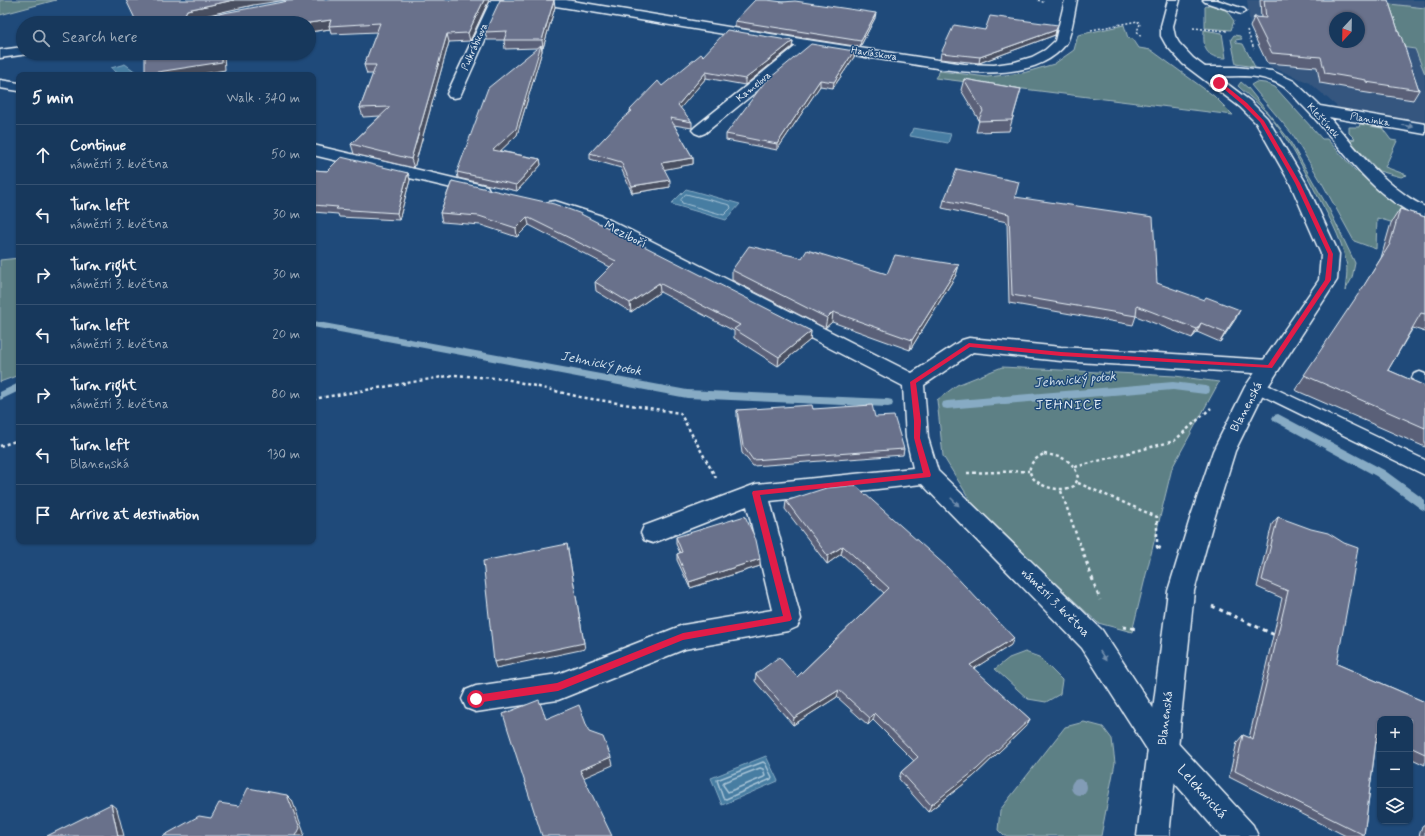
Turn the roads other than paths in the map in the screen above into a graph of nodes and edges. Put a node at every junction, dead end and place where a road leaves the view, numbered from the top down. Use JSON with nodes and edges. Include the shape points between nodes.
{"nodes":[{"id":1,"x":496,"y":0,"type":"edge"},
{"id":2,"x":544,"y":0,"type":"edge"},
{"id":3,"x":1071,"y":0,"type":"edge"},
{"id":4,"x":1174,"y":0,"type":"edge"},
{"id":5,"x":1208,"y":0,"type":"edge"},
{"id":6,"x":1241,"y":11,"type":"dead end"},
{"id":7,"x":807,"y":44,"type":"junction"},
{"id":8,"x":16,"y":52,"type":"edge"},
{"id":9,"x":0,"y":54,"type":"edge"},
{"id":10,"x":1202,"y":71,"type":"junction"},
{"id":11,"x":0,"y":84,"type":"edge"},
{"id":12,"x":16,"y":87,"type":"edge"},
{"id":13,"x":454,"y":94,"type":"dead end"},
{"id":14,"x":1315,"y":110,"type":"junction"},
{"id":15,"x":1425,"y":129,"type":"edge"},
{"id":16,"x":700,"y":130,"type":"dead end"},
{"id":17,"x":316,"y":151,"type":"edge"},
{"id":18,"x":499,"y":194,"type":"edge"},
{"id":19,"x":538,"y":202,"type":"edge"},
{"id":20,"x":1425,"y":214,"type":"edge"},
{"id":21,"x":1270,"y":367,"type":"junction"},
{"id":22,"x":913,"y":382,"type":"junction"},
{"id":23,"x":1257,"y":386,"type":"junction"},
{"id":24,"x":1425,"y":468,"type":"edge"},
{"id":25,"x":927,"y":475,"type":"junction"},
{"id":26,"x":756,"y":493,"type":"junction"},
{"id":27,"x":653,"y":532,"type":"dead end"},
{"id":28,"x":476,"y":699,"type":"dead end"},
{"id":29,"x":1162,"y":747,"type":"junction"},
{"id":30,"x":1153,"y":836,"type":"edge"},
{"id":31,"x":1242,"y":836,"type":"edge"}],
"edges":[{"from":1,"to":13,"type":"street","name":"Pulkrábkova"},
{"from":2,"to":7,"type":"street","name":"Havláskova"},
{"from":3,"to":7,"type":"street","name":"Havláskova","via":[[1061,42],[1050,53],[1037,60],[1016,66],[994,69],[964,68]]},
{"from":4,"to":10,"type":"street","name":"Blanenská","via":[[1167,26],[1168,36],[1173,45]]},
{"from":5,"to":6,"type":"lane"},
{"from":7,"to":16,"type":"street","name":"Kamelova"},
{"from":8,"to":9,"type":"street"},
{"from":10,"to":14,"type":"street","name":"Kleštínek","via":[[1225,70],[1267,74],[1289,84]]},
{"from":10,"to":21,"type":"street","name":"Blanenská","via":[[1245,104],[1262,121],[1298,183],[1330,254],[1328,280]]},
{"from":11,"to":12,"type":"street"},
{"from":14,"to":15,"type":"street","name":"Planinka","one_way":true},
{"from":14,"to":20,"type":"street","name":"Kleštínek","via":[[1380,182],[1398,198]]},
{"from":17,"to":18,"type":"street"},
{"from":19,"to":22,"type":"street","name":"Meziboří","via":[[561,207],[596,220]]},
{"from":21,"to":22,"type":"street","via":[[1061,354],[969,345]]},
{"from":21,"to":23,"type":"street","name":"Blanenská"},
{"from":22,"to":25,"type":"street","via":[[917,438]]},
{"from":23,"to":24,"type":"lane"},
{"from":23,"to":29,"type":"street","name":"Blanenská","via":[[1224,451],[1181,591]]},
{"from":25,"to":26,"type":"street"},
{"from":25,"to":29,"type":"street","name":"náměstí 3. května","one_way":true,"via":[[1092,639]]},
{"from":26,"to":27,"type":"street"},
{"from":26,"to":28,"type":"street","via":[[788,619],[683,637],[558,687]]},
{"from":29,"to":30,"type":"street","name":"Blanenská"},
{"from":29,"to":31,"type":"street","name":"Lelekovická"}]}
